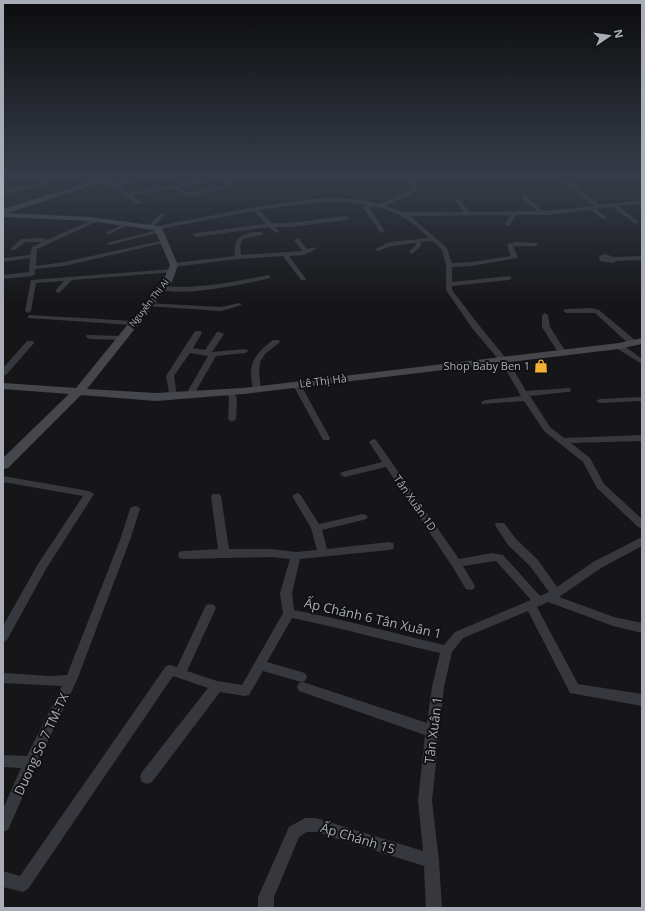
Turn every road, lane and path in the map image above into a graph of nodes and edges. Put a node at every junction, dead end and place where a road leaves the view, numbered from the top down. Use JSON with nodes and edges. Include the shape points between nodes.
{"nodes":[{"id":1,"x":68,"y":219,"type":"edge"},
{"id":2,"x":160,"y":219,"type":"edge"},
{"id":3,"x":208,"y":219,"type":"edge"},
{"id":4,"x":264,"y":219,"type":"edge"},
{"id":5,"x":343,"y":219,"type":"edge"},
{"id":6,"x":373,"y":219,"type":"edge"},
{"id":7,"x":409,"y":219,"type":"edge"},
{"id":8,"x":511,"y":219,"type":"edge"},
{"id":9,"x":631,"y":219,"type":"edge"},
{"id":10,"x":96,"y":220,"type":"junction"},
{"id":11,"x":636,"y":222,"type":"dead end"},
{"id":12,"x":127,"y":224,"type":"junction"},
{"id":13,"x":508,"y":224,"type":"dead end"},
{"id":14,"x":270,"y":225,"type":"junction"},
{"id":15,"x":156,"y":229,"type":"junction"},
{"id":16,"x":276,"y":231,"type":"dead end"},
{"id":17,"x":382,"y":231,"type":"dead end"},
{"id":18,"x":108,"y":233,"type":"dead end"},
{"id":19,"x":196,"y":234,"type":"dead end"},
{"id":20,"x":261,"y":234,"type":"dead end"},
{"id":21,"x":434,"y":239,"type":"junction"},
{"id":22,"x":297,"y":240,"type":"dead end"},
{"id":23,"x":418,"y":241,"type":"junction"},
{"id":24,"x":47,"y":242,"type":"junction"},
{"id":25,"x":165,"y":242,"type":"junction"},
{"id":26,"x":110,"y":243,"type":"dead end"},
{"id":27,"x":535,"y":244,"type":"dead end"},
{"id":28,"x":314,"y":248,"type":"dead end"},
{"id":29,"x":13,"y":249,"type":"dead end"},
{"id":30,"x":378,"y":249,"type":"dead end"},
{"id":31,"x":306,"y":252,"type":"junction"},
{"id":32,"x":412,"y":252,"type":"dead end"},
{"id":33,"x":285,"y":254,"type":"junction"},
{"id":34,"x":33,"y":256,"type":"junction"},
{"id":35,"x":238,"y":257,"type":"junction"},
{"id":36,"x":642,"y":258,"type":"edge"},
{"id":37,"x":614,"y":259,"type":"dead end"},
{"id":38,"x":3,"y":260,"type":"edge"},
{"id":39,"x":449,"y":265,"type":"junction"},
{"id":40,"x":173,"y":268,"type":"junction"},
{"id":41,"x":32,"y":275,"type":"junction"},
{"id":42,"x":3,"y":277,"type":"edge"},
{"id":43,"x":268,"y":277,"type":"dead end"},
{"id":44,"x":70,"y":278,"type":"junction"},
{"id":45,"x":509,"y":278,"type":"dead end"},
{"id":46,"x":302,"y":279,"type":"dead end"},
{"id":47,"x":449,"y":284,"type":"junction"},
{"id":48,"x":162,"y":288,"type":"junction"},
{"id":49,"x":58,"y":290,"type":"dead end"},
{"id":50,"x":147,"y":305,"type":"junction"},
{"id":51,"x":239,"y":305,"type":"dead end"},
{"id":52,"x":566,"y":311,"type":"dead end"},
{"id":53,"x":545,"y":316,"type":"dead end"},
{"id":54,"x":133,"y":323,"type":"junction"},
{"id":55,"x":198,"y":333,"type":"dead end"},
{"id":56,"x":220,"y":334,"type":"dead end"},
{"id":57,"x":90,"y":337,"type":"dead end"},
{"id":58,"x":121,"y":338,"type":"junction"},
{"id":59,"x":276,"y":342,"type":"dead end"},
{"id":60,"x":637,"y":342,"type":"edge"},
{"id":61,"x":30,"y":343,"type":"dead end"},
{"id":62,"x":619,"y":346,"type":"junction"},
{"id":63,"x":188,"y":350,"type":"junction"},
{"id":64,"x":245,"y":351,"type":"dead end"},
{"id":65,"x":562,"y":352,"type":"junction"},
{"id":66,"x":210,"y":353,"type":"junction"},
{"id":67,"x":503,"y":359,"type":"junction"},
{"id":68,"x":642,"y":362,"type":"edge"},
{"id":69,"x":3,"y":373,"type":"edge"},
{"id":70,"x":297,"y":385,"type":"junction"},
{"id":71,"x":3,"y":386,"type":"edge"},
{"id":72,"x":257,"y":390,"type":"junction"},
{"id":73,"x":567,"y":390,"type":"dead end"},
{"id":74,"x":79,"y":391,"type":"junction"},
{"id":75,"x":231,"y":392,"type":"junction"},
{"id":76,"x":173,"y":396,"type":"junction"},
{"id":77,"x":189,"y":396,"type":"junction"},
{"id":78,"x":526,"y":396,"type":"junction"},
{"id":79,"x":642,"y":399,"type":"edge"},
{"id":80,"x":600,"y":401,"type":"dead end"},
{"id":81,"x":485,"y":402,"type":"dead end"},
{"id":82,"x":232,"y":419,"type":"dead end"},
{"id":83,"x":326,"y":438,"type":"dead end"},
{"id":84,"x":642,"y":438,"type":"edge"},
{"id":85,"x":563,"y":441,"type":"junction"},
{"id":86,"x":373,"y":442,"type":"dead end"},
{"id":87,"x":388,"y":464,"type":"junction"},
{"id":88,"x":3,"y":465,"type":"edge"},
{"id":89,"x":345,"y":474,"type":"dead end"},
{"id":90,"x":3,"y":479,"type":"edge"},
{"id":91,"x":216,"y":496,"type":"dead end"},
{"id":92,"x":297,"y":496,"type":"dead end"},
{"id":93,"x":135,"y":509,"type":"dead end"},
{"id":94,"x":363,"y":517,"type":"dead end"},
{"id":95,"x":500,"y":525,"type":"dead end"},
{"id":96,"x":642,"y":525,"type":"edge"},
{"id":97,"x":316,"y":528,"type":"junction"},
{"id":98,"x":642,"y":541,"type":"edge"},
{"id":99,"x":389,"y":546,"type":"dead end"},
{"id":100,"x":224,"y":553,"type":"junction"},
{"id":101,"x":323,"y":553,"type":"junction"},
{"id":102,"x":183,"y":555,"type":"dead end"},
{"id":103,"x":296,"y":556,"type":"junction"},
{"id":104,"x":456,"y":563,"type":"junction"},
{"id":105,"x":470,"y":586,"type":"dead end"},
{"id":106,"x":543,"y":600,"type":"junction"},
{"id":107,"x":210,"y":608,"type":"dead end"},
{"id":108,"x":289,"y":613,"type":"junction"},
{"id":109,"x":642,"y":628,"type":"edge"},
{"id":110,"x":3,"y":637,"type":"edge"},
{"id":111,"x":447,"y":650,"type":"junction"},
{"id":112,"x":259,"y":665,"type":"junction"},
{"id":113,"x":180,"y":673,"type":"junction"},
{"id":114,"x":3,"y":678,"type":"edge"},
{"id":115,"x":71,"y":680,"type":"junction"},
{"id":116,"x":217,"y":686,"type":"junction"},
{"id":117,"x":642,"y":700,"type":"edge"},
{"id":118,"x":432,"y":730,"type":"junction"},
{"id":119,"x":3,"y":761,"type":"edge"},
{"id":120,"x":31,"y":762,"type":"junction"},
{"id":121,"x":147,"y":777,"type":"dead end"},
{"id":122,"x":3,"y":826,"type":"edge"},
{"id":123,"x":432,"y":861,"type":"junction"},
{"id":124,"x":3,"y":879,"type":"edge"},
{"id":125,"x":266,"y":908,"type":"edge"},
{"id":126,"x":434,"y":908,"type":"edge"}],
"edges":[{"from":1,"to":10,"type":"street"},
{"from":2,"to":15,"type":"street"},
{"from":3,"to":15,"type":"street"},
{"from":4,"to":14,"type":"street"},
{"from":5,"to":14,"type":"street"},
{"from":6,"to":17,"type":"street"},
{"from":7,"to":21,"type":"street"},
{"from":8,"to":13,"type":"street"},
{"from":9,"to":11,"type":"street"},
{"from":10,"to":12,"type":"street"},
{"from":10,"to":24,"type":"street"},
{"from":12,"to":15,"type":"street"},
{"from":12,"to":18,"type":"street"},
{"from":14,"to":16,"type":"street"},
{"from":14,"to":19,"type":"street"},
{"from":15,"to":25,"type":"street"},
{"from":15,"to":26,"type":"street"},
{"from":20,"to":35,"type":"street","via":[[250,234],[240,239],[236,243]]},
{"from":21,"to":23,"type":"street"},
{"from":21,"to":39,"type":"street","via":[[445,249]]},
{"from":22,"to":31,"type":"street"},
{"from":23,"to":30,"type":"street","via":[[390,244]]},
{"from":23,"to":32,"type":"street","via":[[419,246]]},
{"from":24,"to":29,"type":"street","via":[[23,240]]},
{"from":24,"to":34,"type":"street","via":[[34,248]]},
{"from":25,"to":40,"type":"street"},
{"from":25,"to":41,"type":"street","via":[[64,264]]},
{"from":27,"to":39,"type":"street","via":[[510,245],[515,257]]},
{"from":28,"to":31,"type":"street"},
{"from":31,"to":33,"type":"street"},
{"from":33,"to":35,"type":"street"},
{"from":33,"to":46,"type":"street"},
{"from":34,"to":38,"type":"street"},
{"from":34,"to":41,"type":"street"},
{"from":35,"to":40,"type":"street"},
{"from":36,"to":37,"type":"street"},
{"from":39,"to":47,"type":"street"},
{"from":40,"to":44,"type":"street"},
{"from":40,"to":48,"type":"street","name":"Nguyễn Thị Ai"},
{"from":41,"to":42,"type":"street"},
{"from":41,"to":44,"type":"street"},
{"from":41,"to":54,"type":"street","via":[[29,314]]},
{"from":43,"to":48,"type":"street","via":[[218,287]]},
{"from":44,"to":49,"type":"street"},
{"from":45,"to":47,"type":"street"},
{"from":47,"to":67,"type":"street","via":[[449,290],[460,306]]},
{"from":48,"to":50,"type":"street","name":"Nguyễn Thị Ai"},
{"from":50,"to":51,"type":"street","via":[[221,309]]},
{"from":50,"to":54,"type":"street","name":"Nguyễn Thị Ai"},
{"from":52,"to":60,"type":"street","via":[[597,311]]},
{"from":53,"to":65,"type":"street","via":[[546,327]]},
{"from":54,"to":58,"type":"street","name":"Nguyễn Thị Ai"},
{"from":55,"to":63,"type":"street"},
{"from":56,"to":66,"type":"street"},
{"from":57,"to":58,"type":"street"},
{"from":58,"to":74,"type":"street","name":"Nguyễn Thị Ai"},
{"from":59,"to":72,"type":"street","via":[[262,352],[256,362],[254,371]]},
{"from":60,"to":62,"type":"street","name":"Lê Thị Hà"},
{"from":61,"to":69,"type":"street"},
{"from":62,"to":65,"type":"street","name":"Lê Thị Hà"},
{"from":62,"to":68,"type":"street"},
{"from":63,"to":66,"type":"street"},
{"from":63,"to":76,"type":"street","via":[[170,376]]},
{"from":64,"to":66,"type":"street"},
{"from":65,"to":67,"type":"street","name":"Lê Thị Hà"},
{"from":66,"to":77,"type":"street"},
{"from":67,"to":70,"type":"street","name":"Lê Thị Hà"},
{"from":67,"to":78,"type":"street"},
{"from":70,"to":72,"type":"street","name":"Lê Thị Hà"},
{"from":70,"to":83,"type":"street"},
{"from":71,"to":74,"type":"street","name":"Lê Thị Hà"},
{"from":72,"to":75,"type":"street","name":"Lê Thị Hà"},
{"from":73,"to":78,"type":"street"},
{"from":74,"to":76,"type":"street","name":"Lê Thị Hà"},
{"from":74,"to":88,"type":"street","name":"Nguyễn Thị Ai"},
{"from":75,"to":77,"type":"street","name":"Lê Thị Hà"},
{"from":75,"to":82,"type":"street"},
{"from":76,"to":77,"type":"street","name":"Lê Thị Hà"},
{"from":78,"to":81,"type":"street"},
{"from":78,"to":85,"type":"street","via":[[547,429]]},
{"from":79,"to":80,"type":"street"},
{"from":84,"to":85,"type":"street"},
{"from":85,"to":96,"type":"street","via":[[587,460],[600,486]]},
{"from":86,"to":87,"type":"street","name":"Tân Xuân 1D"},
{"from":87,"to":89,"type":"street"},
{"from":87,"to":104,"type":"street","name":"Tân Xuân 1D"},
{"from":90,"to":110,"type":"street","via":[[89,494],[36,578]]},
{"from":91,"to":100,"type":"street"},
{"from":92,"to":97,"type":"street"},
{"from":93,"to":115,"type":"street"},
{"from":94,"to":97,"type":"street"},
{"from":95,"to":106,"type":"street","via":[[512,542],[534,563]]},
{"from":97,"to":101,"type":"street"},
{"from":98,"to":106,"type":"street","name":"Tân Xuân 1","via":[[597,565]]},
{"from":99,"to":101,"type":"street"},
{"from":100,"to":102,"type":"street"},
{"from":100,"to":103,"type":"street"},
{"from":101,"to":103,"type":"street"},
{"from":103,"to":108,"type":"street","name":"Ấp Chánh 6 Tân Xuân 1","via":[[286,593]]},
{"from":104,"to":105,"type":"street","name":"Tân Xuân 1D"},
{"from":104,"to":106,"type":"street","via":[[499,558]]},
{"from":106,"to":109,"type":"street"},
{"from":106,"to":111,"type":"street","name":"Tân Xuân 1","via":[[459,636]]},
{"from":106,"to":117,"type":"street","via":[[574,689]]},
{"from":107,"to":113,"type":"street"},
{"from":108,"to":111,"type":"street","name":"Ấp Chánh 6 Tân Xuân 1"},
{"from":108,"to":112,"type":"street"},
{"from":111,"to":118,"type":"street","name":"Tân Xuân 1","via":[[438,687]]},
{"from":112,"to":116,"type":"street","via":[[245,691]]},
{"from":112,"to":118,"type":"street"},
{"from":113,"to":116,"type":"street"},
{"from":113,"to":124,"type":"street","via":[[170,670],[22,884]]},
{"from":114,"to":115,"type":"street","name":"Duong So 7 TM-TX"},
{"from":115,"to":120,"type":"street","name":"Duong So 7 TM-TX"},
{"from":116,"to":121,"type":"street"},
{"from":118,"to":123,"type":"street","name":"Tân Xuân 1","via":[[425,801]]},
{"from":119,"to":120,"type":"street"},
{"from":120,"to":122,"type":"street","name":"Duong So 7 TM-TX"},
{"from":123,"to":125,"type":"street","name":"Ấp Chánh 15","via":[[316,825],[305,825],[294,832],[266,897]]},
{"from":123,"to":126,"type":"street","name":"Tân Xuân 1"}]}
